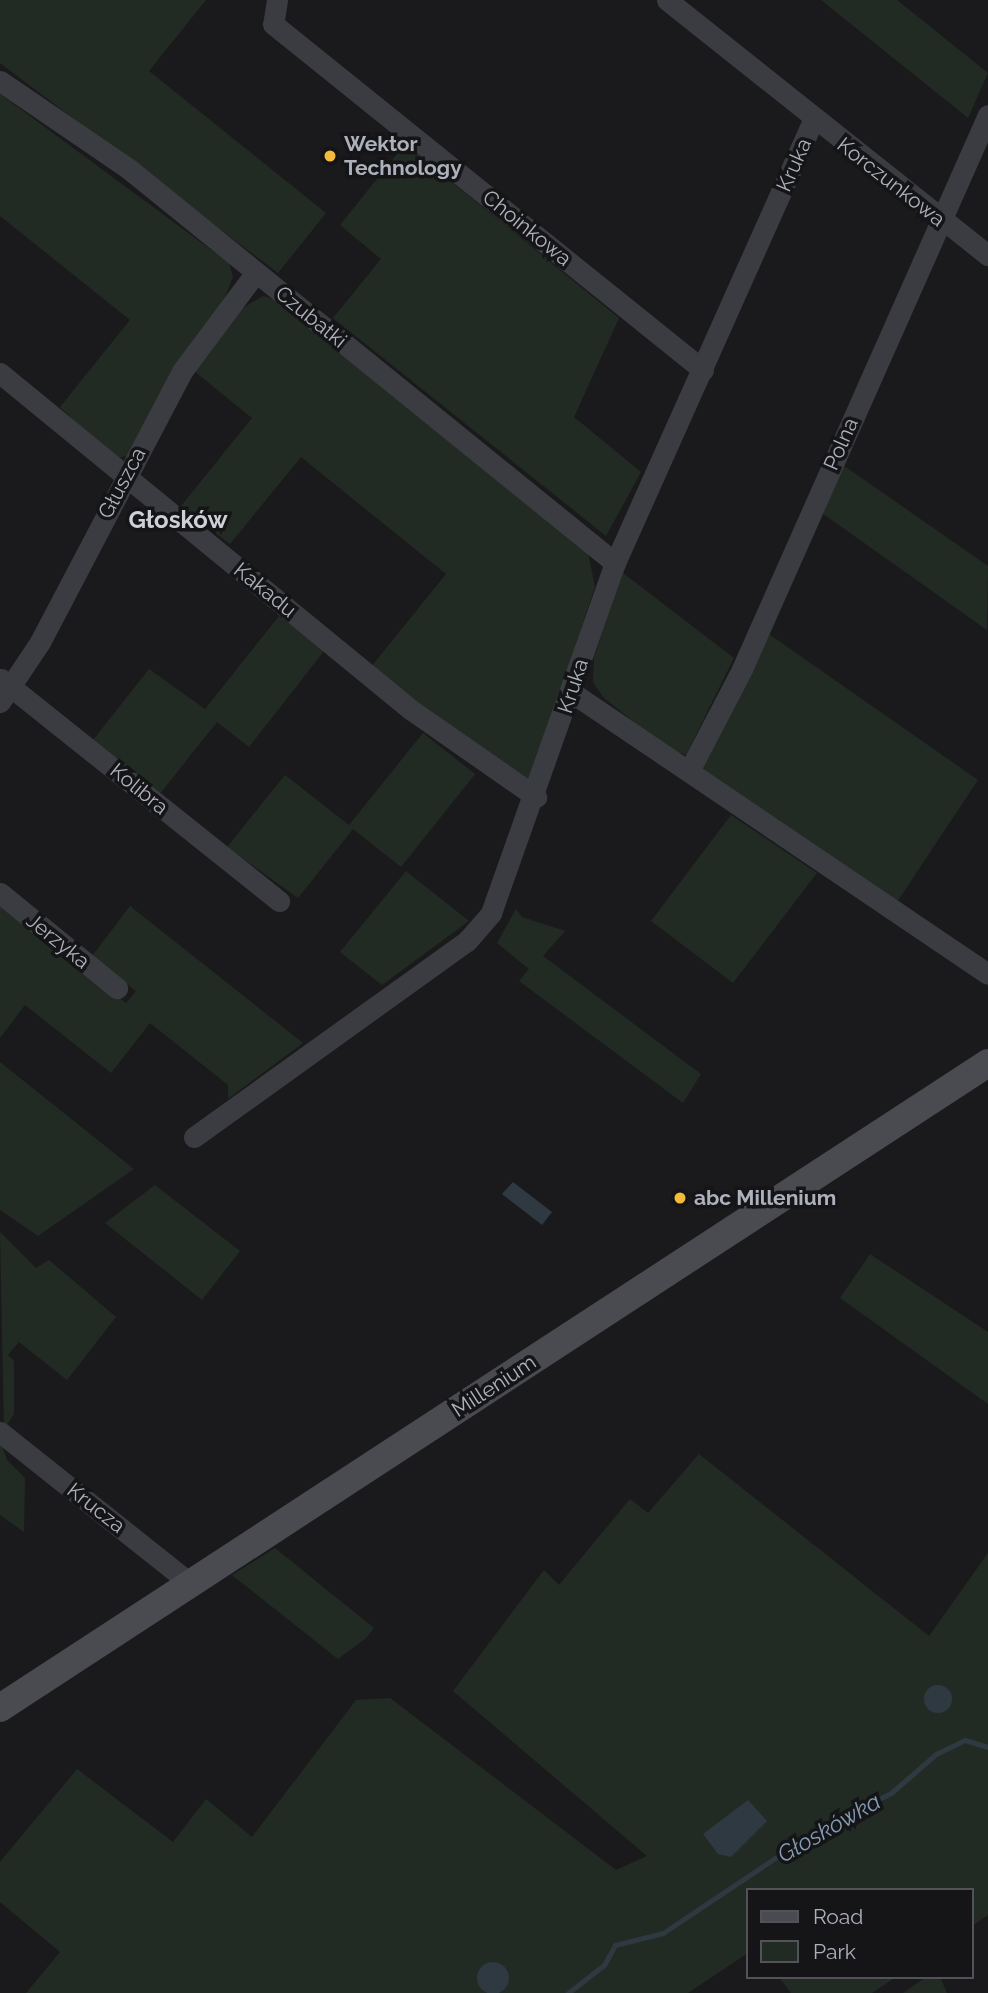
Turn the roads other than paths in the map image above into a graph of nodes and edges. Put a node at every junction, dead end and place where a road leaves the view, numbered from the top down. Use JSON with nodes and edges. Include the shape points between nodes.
{"nodes":[{"id":1,"x":277,"y":0,"type":"edge"},
{"id":2,"x":667,"y":0,"type":"edge"},
{"id":3,"x":0,"y":81,"type":"edge"},
{"id":4,"x":988,"y":115,"type":"edge"},
{"id":5,"x":813,"y":121,"type":"junction"},
{"id":6,"x":941,"y":221,"type":"junction"},
{"id":7,"x":988,"y":255,"type":"edge"},
{"id":8,"x":256,"y":272,"type":"junction"},
{"id":9,"x":704,"y":370,"type":"junction"},
{"id":10,"x":0,"y":373,"type":"edge"},
{"id":11,"x":125,"y":475,"type":"junction"},
{"id":12,"x":615,"y":563,"type":"junction"},
{"id":13,"x":4,"y":689,"type":"edge"},
{"id":14,"x":571,"y":692,"type":"junction"},
{"id":15,"x":690,"y":771,"type":"junction"},
{"id":16,"x":536,"y":797,"type":"junction"},
{"id":17,"x":0,"y":893,"type":"edge"},
{"id":18,"x":279,"y":901,"type":"dead end"},
{"id":19,"x":988,"y":974,"type":"edge"},
{"id":20,"x":117,"y":988,"type":"dead end"},
{"id":21,"x":988,"y":1063,"type":"edge"},
{"id":22,"x":194,"y":1137,"type":"dead end"},
{"id":23,"x":0,"y":1432,"type":"edge"},
{"id":24,"x":191,"y":1584,"type":"junction"},
{"id":25,"x":0,"y":1708,"type":"edge"}],
"edges":[{"from":1,"to":9,"type":"street","name":"Choinkowa","via":[[273,24]]},
{"from":2,"to":5,"type":"street","name":"Korczunkowa"},
{"from":3,"to":8,"type":"street","name":"Czubatki","via":[[129,169]]},
{"from":4,"to":6,"type":"street","name":"Polna"},
{"from":5,"to":6,"type":"street","name":"Korczunkowa"},
{"from":5,"to":9,"type":"street","name":"Kruka"},
{"from":6,"to":7,"type":"street","name":"Korczunkowa"},
{"from":6,"to":15,"type":"street","name":"Polna"},
{"from":8,"to":11,"type":"street","name":"Głuszca","via":[[183,370]]},
{"from":8,"to":12,"type":"street","name":"Czubatki"},
{"from":9,"to":12,"type":"street","name":"Kruka"},
{"from":10,"to":11,"type":"street","name":"Kakadu"},
{"from":11,"to":13,"type":"street","name":"Głuszca"},
{"from":11,"to":16,"type":"street","name":"Kakadu","via":[[410,709]]},
{"from":12,"to":14,"type":"street","name":"Kruka"},
{"from":13,"to":18,"type":"street","name":"Kolibra"},
{"from":14,"to":15,"type":"street"},
{"from":14,"to":16,"type":"street","name":"Kruka"},
{"from":15,"to":19,"type":"street"},
{"from":16,"to":22,"type":"street","name":"Kruka","via":[[491,913],[467,941]]},
{"from":17,"to":20,"type":"street","name":"Jerzyka"},
{"from":21,"to":24,"type":"street","name":"Millenium"},
{"from":23,"to":24,"type":"street","name":"Krucza"},
{"from":24,"to":25,"type":"street","name":"Millenium"}]}
